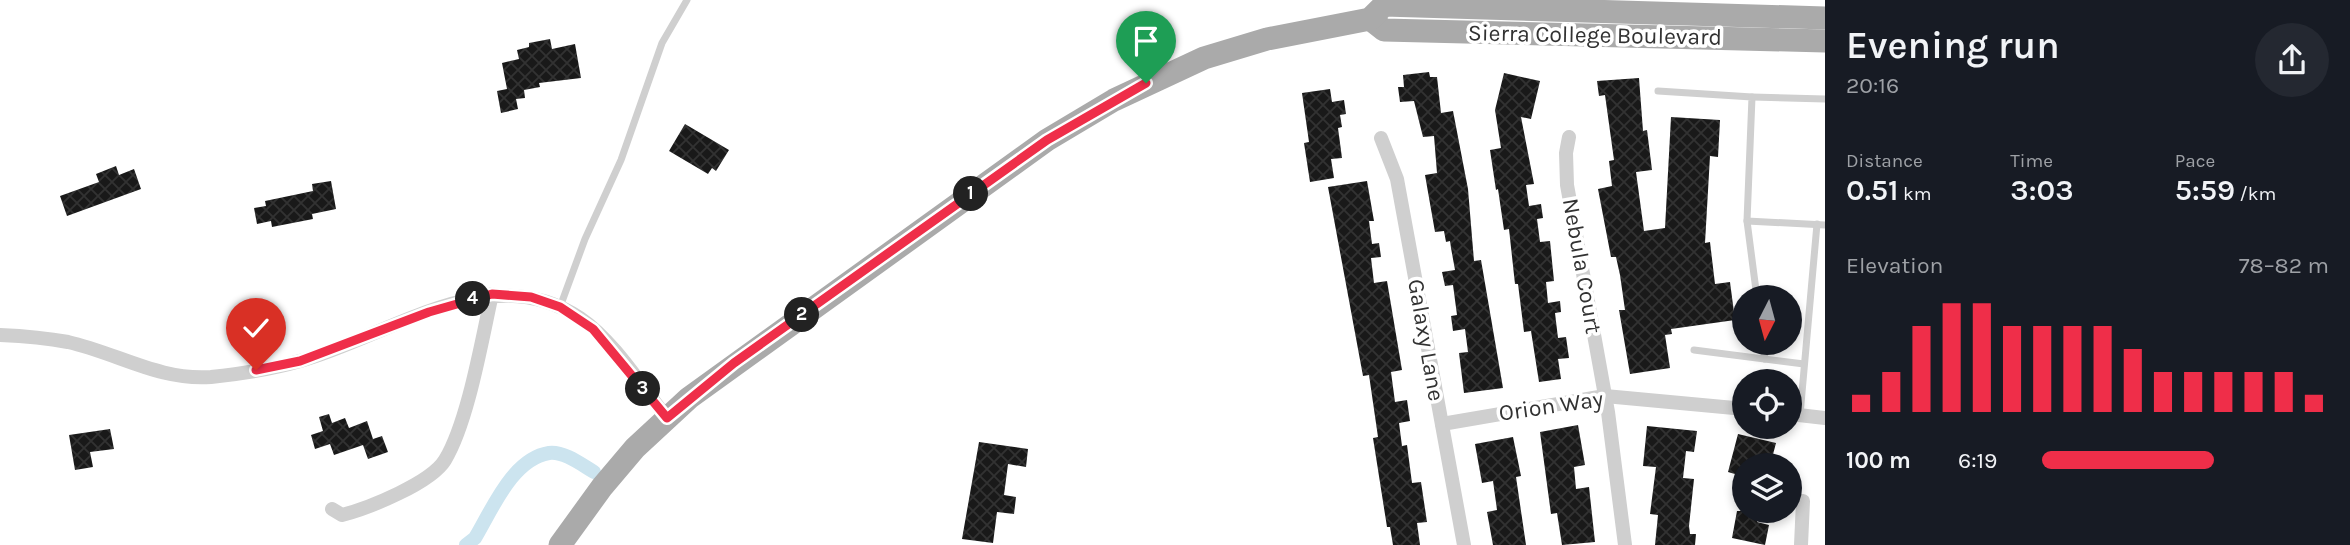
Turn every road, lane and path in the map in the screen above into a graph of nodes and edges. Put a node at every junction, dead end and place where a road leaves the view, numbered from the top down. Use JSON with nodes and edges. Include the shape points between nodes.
{"nodes":[{"id":1,"x":687,"y":0,"type":"edge"},
{"id":2,"x":1795,"y":0,"type":"edge"},
{"id":3,"x":1427,"y":2,"type":"edge"},
{"id":4,"x":1825,"y":17,"type":"edge"},
{"id":5,"x":1370,"y":19,"type":"junction"},
{"id":6,"x":1825,"y":41,"type":"edge"},
{"id":7,"x":1658,"y":91,"type":"dead end"},
{"id":8,"x":1752,"y":97,"type":"junction"},
{"id":9,"x":1825,"y":99,"type":"edge"},
{"id":10,"x":1569,"y":137,"type":"dead end"},
{"id":11,"x":1381,"y":138,"type":"dead end"},
{"id":12,"x":1747,"y":221,"type":"junction"},
{"id":13,"x":1821,"y":225,"type":"edge"},
{"id":14,"x":1755,"y":285,"type":"edge"},
{"id":15,"x":492,"y":294,"type":"junction"},
{"id":16,"x":560,"y":307,"type":"junction"},
{"id":17,"x":0,"y":335,"type":"edge"},
{"id":18,"x":1694,"y":350,"type":"dead end"},
{"id":19,"x":1764,"y":355,"type":"edge"},
{"id":20,"x":1765,"y":359,"type":"junction"},
{"id":21,"x":1804,"y":364,"type":"junction"},
{"id":22,"x":1802,"y":375,"type":"edge"},
{"id":23,"x":1605,"y":396,"type":"junction"},
{"id":24,"x":1732,"y":408,"type":"edge"},
{"id":25,"x":1802,"y":416,"type":"edge"},
{"id":26,"x":667,"y":418,"type":"junction"},
{"id":27,"x":1825,"y":418,"type":"edge"},
{"id":28,"x":1441,"y":424,"type":"junction"},
{"id":29,"x":1803,"y":501,"type":"dead end"},
{"id":30,"x":332,"y":509,"type":"dead end"},
{"id":31,"x":560,"y":545,"type":"edge"},
{"id":32,"x":1464,"y":545,"type":"edge"},
{"id":33,"x":1625,"y":545,"type":"edge"},
{"id":34,"x":1801,"y":545,"type":"edge"}],
"edges":[{"from":1,"to":16,"type":"lane","via":[[662,43],[621,160]]},
{"from":2,"to":4,"type":"main road"},
{"from":3,"to":4,"type":"main road","name":"Sierra College Boulevard"},
{"from":3,"to":5,"type":"main road","name":"Sierra College Boulevard","via":[[1384,5]]},
{"from":5,"to":6,"type":"main road","name":"Sierra College Boulevard","via":[[1384,30]]},
{"from":5,"to":26,"type":"main road","name":"Sierra College Boulevard","via":[[1235,48],[1114,100],[1002,172],[723,371]]},
{"from":7,"to":8,"type":"lane"},
{"from":8,"to":9,"type":"lane"},
{"from":8,"to":12,"type":"lane"},
{"from":10,"to":23,"type":"street","name":"Nebula Court","via":[[1567,185]]},
{"from":11,"to":28,"type":"street","name":"Galaxy Lane","via":[[1397,179]]},
{"from":12,"to":13,"type":"lane"},
{"from":12,"to":14,"type":"lane"},
{"from":13,"to":21,"type":"lane"},
{"from":15,"to":16,"type":"street","via":[[531,297]]},
{"from":15,"to":17,"type":"street","via":[[429,312],[300,361],[210,377],[148,369],[68,342]]},
{"from":15,"to":30,"type":"street","via":[[460,423],[445,460],[432,475],[383,500],[342,515]]},
{"from":16,"to":26,"type":"street","via":[[593,329]]},
{"from":18,"to":20,"type":"lane"},
{"from":19,"to":20,"type":"lane"},
{"from":20,"to":21,"type":"lane"},
{"from":21,"to":22,"type":"lane"},
{"from":23,"to":24,"type":"street","name":"Orion Way"},
{"from":23,"to":28,"type":"street","name":"Orion Way"},
{"from":23,"to":33,"type":"street","name":"Nebula Court"},
{"from":25,"to":27,"type":"street"},
{"from":26,"to":31,"type":"main road","name":"Sierra College Boulevard","via":[[602,487]]},
{"from":28,"to":32,"type":"street","name":"Galaxy Lane"},
{"from":29,"to":34,"type":"street"}]}
